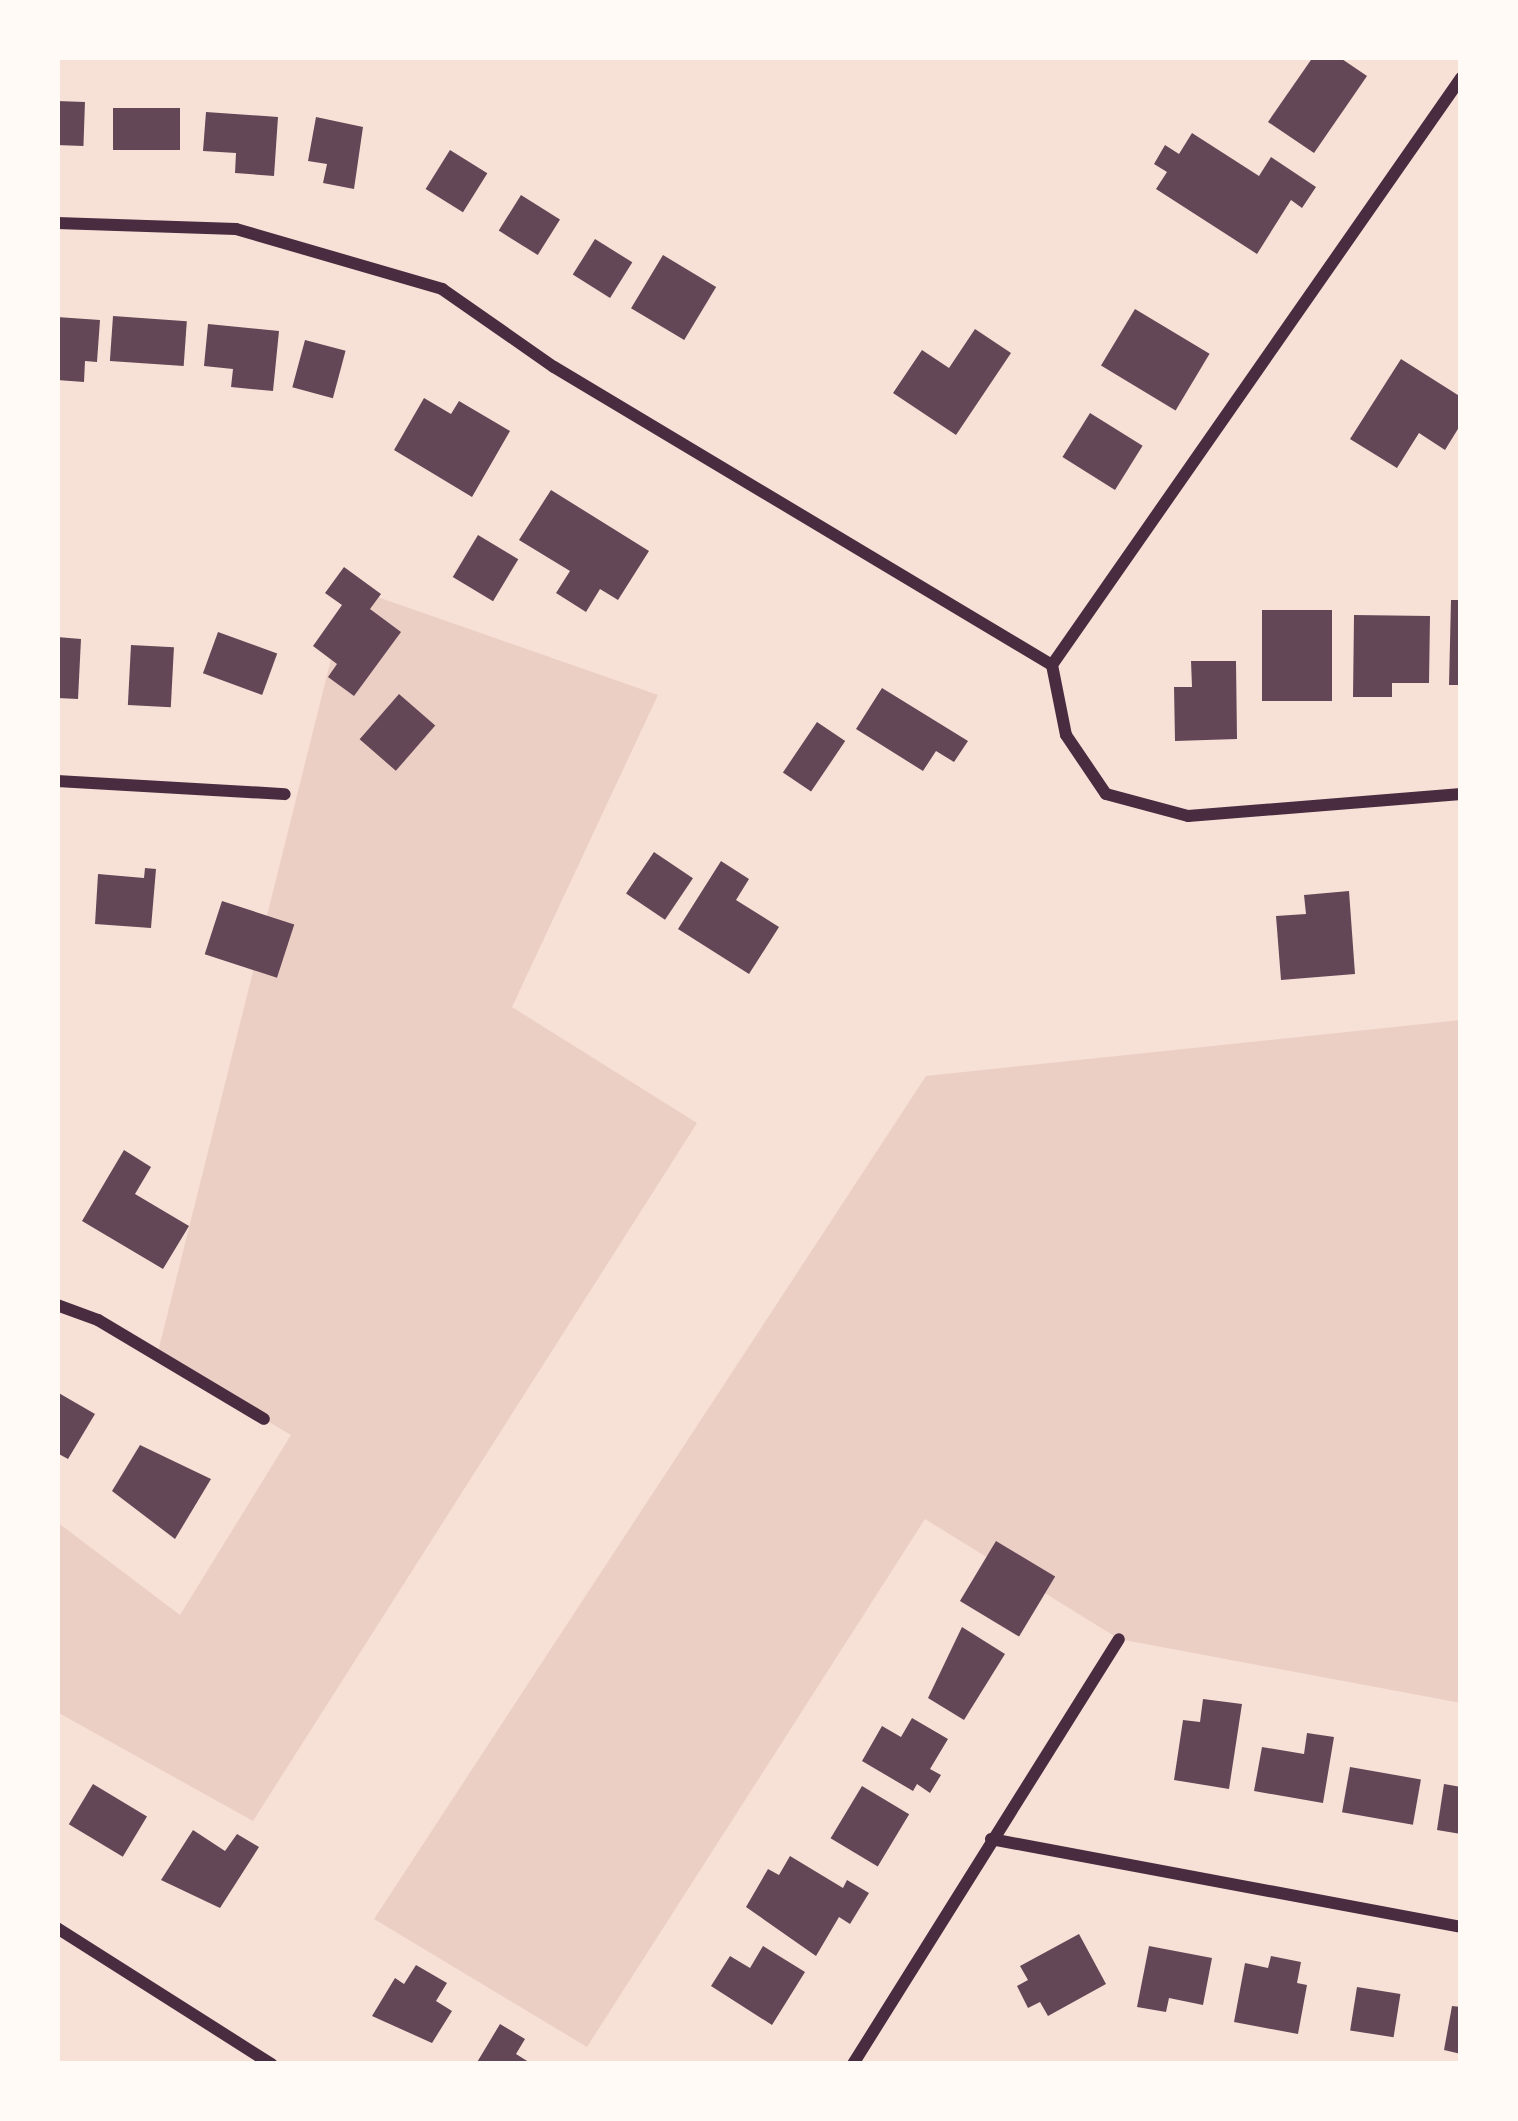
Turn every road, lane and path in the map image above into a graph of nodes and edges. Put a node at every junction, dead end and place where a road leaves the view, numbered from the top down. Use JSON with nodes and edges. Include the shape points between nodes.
{"nodes":[{"id":1,"x":1461,"y":79,"type":"edge"},
{"id":2,"x":57,"y":223,"type":"edge"},
{"id":3,"x":1052,"y":665,"type":"junction"},
{"id":4,"x":57,"y":781,"type":"edge"},
{"id":5,"x":285,"y":794,"type":"dead end"},
{"id":6,"x":1461,"y":794,"type":"edge"},
{"id":7,"x":57,"y":1305,"type":"edge"},
{"id":8,"x":263,"y":1419,"type":"dead end"},
{"id":9,"x":1119,"y":1639,"type":"dead end"},
{"id":10,"x":991,"y":1839,"type":"junction"},
{"id":11,"x":1461,"y":1927,"type":"edge"},
{"id":12,"x":57,"y":1928,"type":"edge"},
{"id":13,"x":271,"y":2064,"type":"edge"},
{"id":14,"x":853,"y":2064,"type":"edge"}],
"edges":[{"from":1,"to":3,"type":"street"},
{"from":2,"to":3,"type":"street","via":[[236,229],[442,289],[554,367]]},
{"from":3,"to":6,"type":"street","via":[[1066,735],[1106,794],[1188,816]]},
{"from":4,"to":5,"type":"street"},
{"from":7,"to":8,"type":"street","via":[[98,1320]]},
{"from":9,"to":10,"type":"street"},
{"from":10,"to":11,"type":"street"},
{"from":10,"to":14,"type":"street"},
{"from":12,"to":13,"type":"street"}]}
